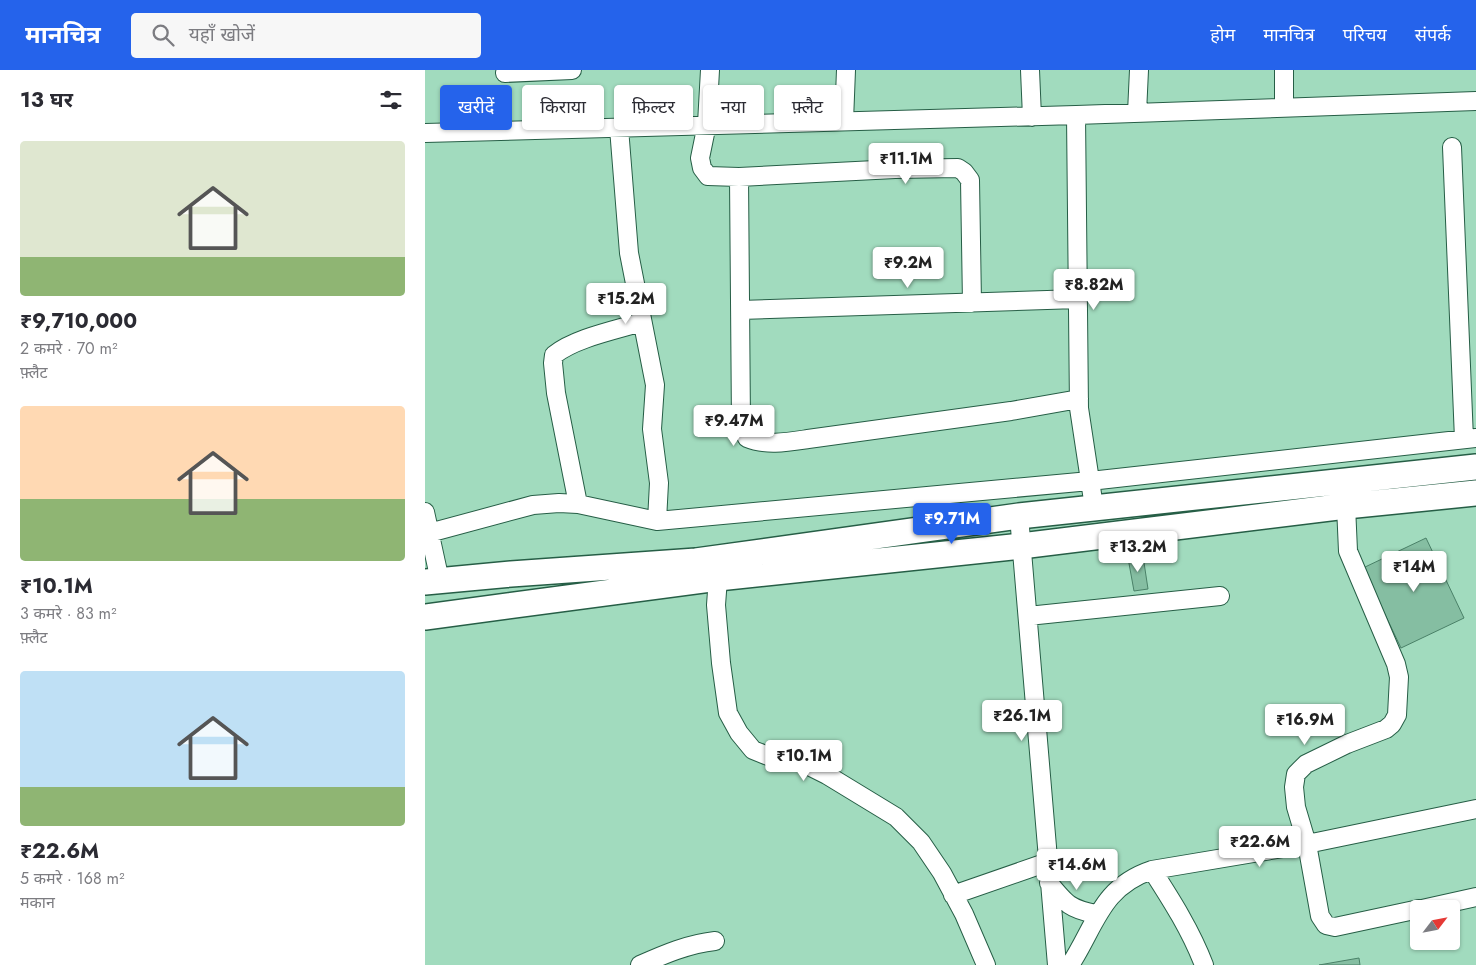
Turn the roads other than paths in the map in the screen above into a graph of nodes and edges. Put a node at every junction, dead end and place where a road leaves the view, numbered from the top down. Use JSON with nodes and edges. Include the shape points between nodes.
{"nodes":[{"id":1,"x":572,"y":70,"type":"edge"},
{"id":2,"x":710,"y":70,"type":"edge"},
{"id":3,"x":846,"y":70,"type":"edge"},
{"id":4,"x":1030,"y":70,"type":"edge"},
{"id":5,"x":1139,"y":70,"type":"edge"},
{"id":6,"x":1283,"y":70,"type":"edge"},
{"id":7,"x":505,"y":73,"type":"dead end"},
{"id":8,"x":709,"y":85,"type":"edge"},
{"id":9,"x":1476,"y":101,"type":"edge"},
{"id":10,"x":1284,"y":108,"type":"junction"},
{"id":11,"x":1137,"y":113,"type":"junction"},
{"id":12,"x":1032,"y":116,"type":"junction"},
{"id":13,"x":1076,"y":116,"type":"junction"},
{"id":14,"x":844,"y":121,"type":"junction"},
{"id":15,"x":764,"y":123,"type":"edge"},
{"id":16,"x":614,"y":128,"type":"edge"},
{"id":17,"x":619,"y":130,"type":"edge"},
{"id":18,"x":706,"y":130,"type":"edge"},
{"id":19,"x":425,"y":133,"type":"edge"},
{"id":20,"x":1452,"y":147,"type":"dead end"},
{"id":21,"x":739,"y":177,"type":"junction"},
{"id":22,"x":1078,"y":300,"type":"junction"},
{"id":23,"x":972,"y":303,"type":"junction"},
{"id":24,"x":740,"y":310,"type":"junction"},
{"id":25,"x":642,"y":322,"type":"junction"},
{"id":26,"x":1079,"y":399,"type":"junction"},
{"id":27,"x":1470,"y":438,"type":"edge"},
{"id":28,"x":1476,"y":467,"type":"edge"},
{"id":29,"x":1090,"y":481,"type":"junction"},
{"id":30,"x":1339,"y":482,"type":"junction"},
{"id":31,"x":1476,"y":493,"type":"edge"},
{"id":32,"x":578,"y":504,"type":"junction"},
{"id":33,"x":1346,"y":506,"type":"junction"},
{"id":34,"x":1094,"y":507,"type":"junction"},
{"id":35,"x":425,"y":512,"type":"edge"},
{"id":36,"x":1019,"y":516,"type":"junction"},
{"id":37,"x":657,"y":521,"type":"junction"},
{"id":38,"x":427,"y":533,"type":"edge"},
{"id":39,"x":1021,"y":546,"type":"junction"},
{"id":40,"x":718,"y":578,"type":"junction"},
{"id":41,"x":432,"y":582,"type":"edge"},
{"id":42,"x":1220,"y":596,"type":"dead end"},
{"id":43,"x":1028,"y":616,"type":"junction"},
{"id":44,"x":425,"y":617,"type":"edge"},
{"id":45,"x":1476,"y":809,"type":"edge"},
{"id":46,"x":1307,"y":844,"type":"junction"},
{"id":47,"x":1048,"y":862,"type":"junction"},
{"id":48,"x":1152,"y":870,"type":"junction"},
{"id":49,"x":1049,"y":883,"type":"junction"},
{"id":50,"x":953,"y":895,"type":"junction"},
{"id":51,"x":1476,"y":897,"type":"edge"},
{"id":52,"x":1460,"y":900,"type":"edge"},
{"id":53,"x":1410,"y":911,"type":"edge"},
{"id":54,"x":1097,"y":914,"type":"junction"},
{"id":55,"x":715,"y":941,"type":"dead end"},
{"id":56,"x":640,"y":965,"type":"edge"},
{"id":57,"x":985,"y":965,"type":"edge"},
{"id":58,"x":1057,"y":965,"type":"edge"},
{"id":59,"x":1070,"y":965,"type":"edge"},
{"id":60,"x":1204,"y":965,"type":"edge"}],
"edges":[{"from":1,"to":7,"type":"street"},
{"from":2,"to":8,"type":"street"},
{"from":3,"to":14,"type":"street"},
{"from":4,"to":12,"type":"street"},
{"from":5,"to":11,"type":"street"},
{"from":6,"to":10,"type":"street"},
{"from":9,"to":10,"type":"street"},
{"from":10,"to":11,"type":"street"},
{"from":11,"to":13,"type":"street"},
{"from":12,"to":13,"type":"street"},
{"from":12,"to":14,"type":"street"},
{"from":13,"to":22,"type":"street"},
{"from":14,"to":15,"type":"street"},
{"from":16,"to":19,"type":"street"},
{"from":17,"to":25,"type":"street","via":[[629,253]]},
{"from":18,"to":21,"type":"street","via":[[700,158],[702,168],[708,176]]},
{"from":20,"to":27,"type":"street"},
{"from":21,"to":23,"type":"street","via":[[958,168],[970,180]]},
{"from":21,"to":24,"type":"street"},
{"from":22,"to":23,"type":"street"},
{"from":22,"to":26,"type":"street"},
{"from":23,"to":24,"type":"street"},
{"from":24,"to":26,"type":"street","via":[[741,424],[747,438],[755,442],[826,437]]},
{"from":25,"to":32,"type":"street","via":[[576,343],[554,355],[556,393]]},
{"from":25,"to":37,"type":"street","via":[[655,385],[652,429],[659,483]]},
{"from":26,"to":29,"type":"street"},
{"from":27,"to":29,"type":"street"},
{"from":28,"to":30,"type":"street"},
{"from":29,"to":34,"type":"street"},
{"from":29,"to":37,"type":"street"},
{"from":30,"to":33,"type":"street"},
{"from":30,"to":34,"type":"street"},
{"from":31,"to":33,"type":"street"},
{"from":32,"to":37,"type":"street"},
{"from":32,"to":38,"type":"street","via":[[533,505]]},
{"from":33,"to":39,"type":"street"},
{"from":33,"to":46,"type":"street","via":[[1349,551],[1396,664],[1399,677],[1397,715],[1386,729],[1305,764],[1296,774],[1296,807]]},
{"from":34,"to":36,"type":"street"},
{"from":35,"to":38,"type":"street"},
{"from":36,"to":39,"type":"street"},
{"from":36,"to":41,"type":"street","via":[[696,561]]},
{"from":38,"to":41,"type":"street"},
{"from":39,"to":40,"type":"street"},
{"from":39,"to":43,"type":"street"},
{"from":40,"to":44,"type":"street"},
{"from":40,"to":50,"type":"street","via":[[716,605],[721,663],[728,713],[739,734],[753,750],[773,758],[801,762],[896,817],[921,842]]},
{"from":42,"to":43,"type":"street"},
{"from":43,"to":47,"type":"street"},
{"from":45,"to":46,"type":"street"},
{"from":46,"to":48,"type":"street"},
{"from":46,"to":53,"type":"street","via":[[1320,916],[1326,925],[1335,927]]},
{"from":47,"to":49,"type":"street"},
{"from":47,"to":50,"type":"street"},
{"from":48,"to":54,"type":"street","via":[[1126,882]]},
{"from":48,"to":60,"type":"street","via":[[1175,906]]},
{"from":49,"to":54,"type":"street","via":[[1064,902],[1078,911]]},
{"from":49,"to":58,"type":"street"},
{"from":50,"to":57,"type":"street"},
{"from":51,"to":52,"type":"street"},
{"from":54,"to":59,"type":"street"},
{"from":55,"to":56,"type":"street","via":[[670,951]]}]}
